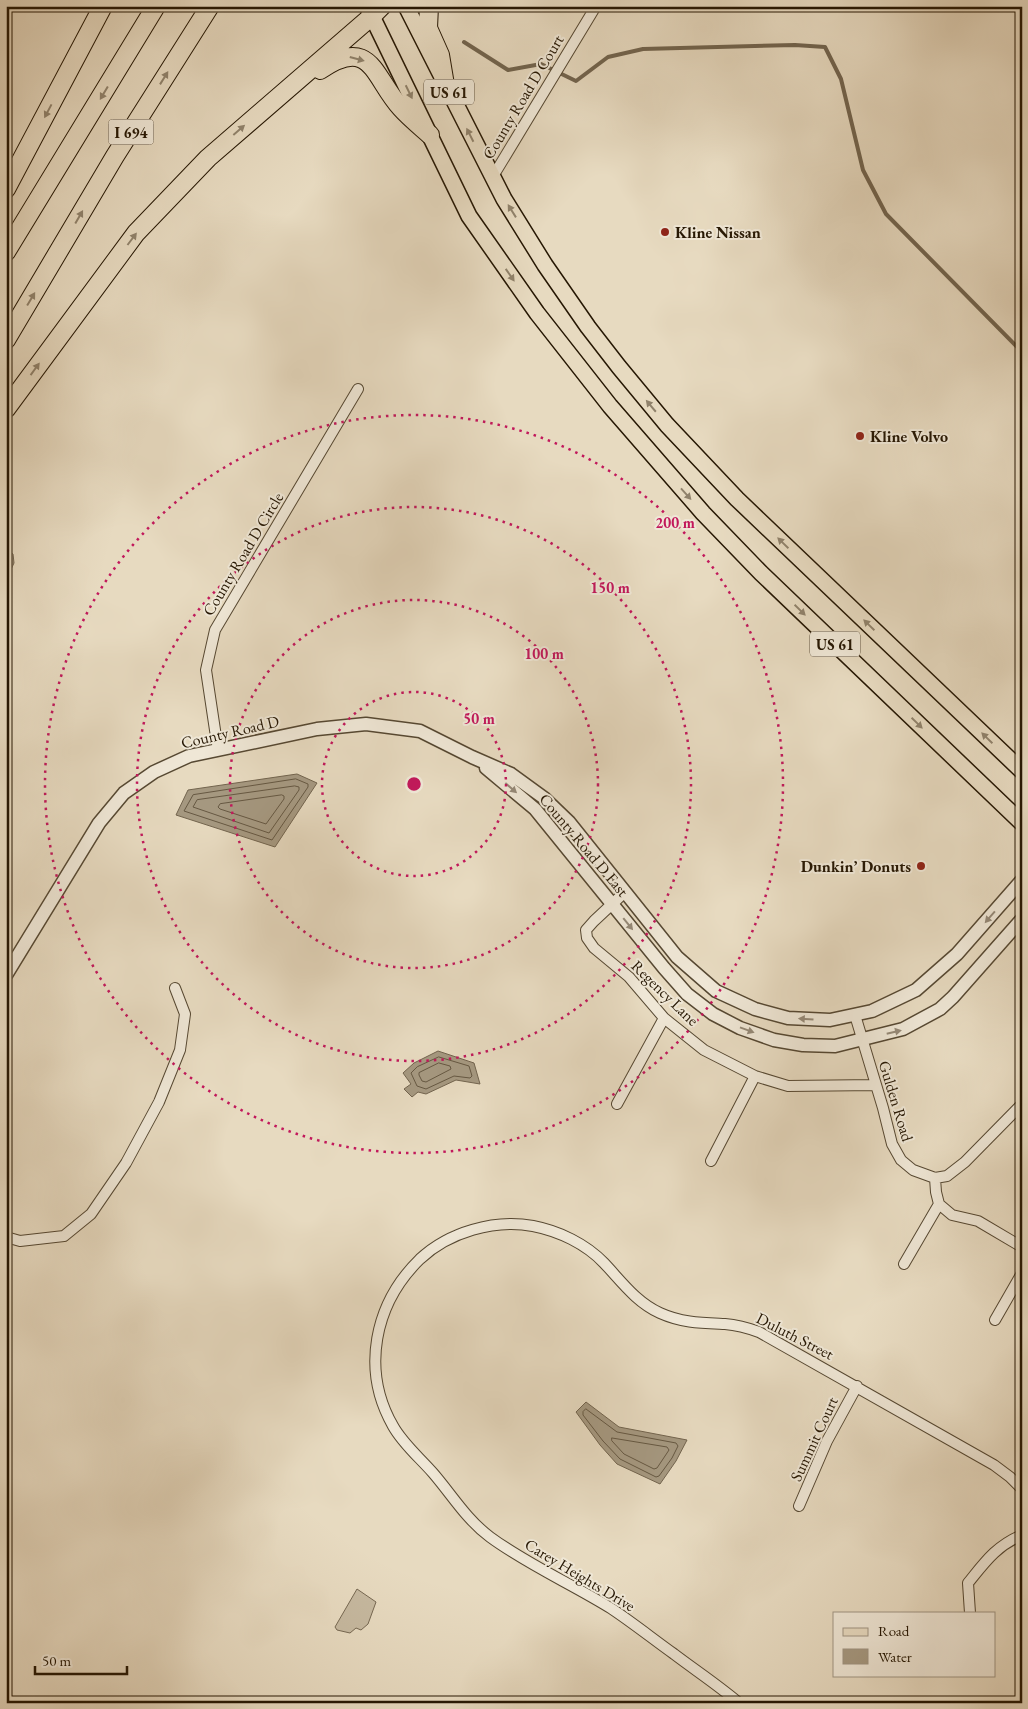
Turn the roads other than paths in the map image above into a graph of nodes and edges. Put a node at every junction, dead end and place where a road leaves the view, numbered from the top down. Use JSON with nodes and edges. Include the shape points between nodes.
{"nodes":[{"id":1,"x":103,"y":6,"type":"edge"},
{"id":2,"x":156,"y":6,"type":"edge"},
{"id":3,"x":210,"y":6,"type":"edge"},
{"id":4,"x":406,"y":6,"type":"edge"},
{"id":5,"x":430,"y":6,"type":"edge"},
{"id":6,"x":596,"y":6,"type":"edge"},
{"id":7,"x":374,"y":10,"type":"edge"},
{"id":8,"x":445,"y":85,"type":"junction"},
{"id":9,"x":270,"y":103,"type":"junction"},
{"id":10,"x":430,"y":135,"type":"junction"},
{"id":11,"x":492,"y":178,"type":"junction"},
{"id":12,"x":6,"y":189,"type":"edge"},
{"id":13,"x":6,"y":252,"type":"edge"},
{"id":14,"x":6,"y":340,"type":"edge"},
{"id":15,"x":358,"y":389,"type":"dead end"},
{"id":16,"x":6,"y":409,"type":"edge"},
{"id":17,"x":218,"y":750,"type":"junction"},
{"id":18,"x":472,"y":757,"type":"junction"},
{"id":19,"x":1022,"y":772,"type":"edge"},
{"id":20,"x":1022,"y":823,"type":"edge"},
{"id":21,"x":1022,"y":880,"type":"edge"},
{"id":22,"x":625,"y":892,"type":"junction"},
{"id":23,"x":612,"y":904,"type":"junction"},
{"id":24,"x":1022,"y":918,"type":"edge"},
{"id":25,"x":6,"y":975,"type":"edge"},
{"id":26,"x":175,"y":988,"type":"dead end"},
{"id":27,"x":855,"y":1015,"type":"junction"},
{"id":28,"x":664,"y":1018,"type":"junction"},
{"id":29,"x":862,"y":1039,"type":"junction"},
{"id":30,"x":755,"y":1076,"type":"junction"},
{"id":31,"x":876,"y":1085,"type":"junction"},
{"id":32,"x":617,"y":1104,"type":"dead end"},
{"id":33,"x":1022,"y":1104,"type":"edge"},
{"id":34,"x":711,"y":1161,"type":"dead end"},
{"id":35,"x":935,"y":1178,"type":"junction"},
{"id":36,"x":939,"y":1204,"type":"junction"},
{"id":37,"x":6,"y":1237,"type":"edge"},
{"id":38,"x":1022,"y":1247,"type":"edge"},
{"id":39,"x":904,"y":1264,"type":"dead end"},
{"id":40,"x":1022,"y":1273,"type":"edge"},
{"id":41,"x":995,"y":1320,"type":"dead end"},
{"id":42,"x":857,"y":1386,"type":"junction"},
{"id":43,"x":419,"y":1458,"type":"joint"},
{"id":44,"x":1022,"y":1489,"type":"edge"},
{"id":45,"x":800,"y":1506,"type":"dead end"},
{"id":46,"x":1022,"y":1535,"type":"edge"},
{"id":47,"x":970,"y":1612,"type":"edge"},
{"id":48,"x":739,"y":1703,"type":"edge"}],
"edges":[{"from":1,"to":12,"type":"highway","one_way":true},
{"from":2,"to":13,"type":"highway","number":"I 694","one_way":true},
{"from":14,"to":3,"type":"highway","number":"I 694","one_way":true,"via":[[115,156]]},
{"from":4,"to":8,"type":"main road","number":"US 61"},
{"from":5,"to":8,"type":"highway","via":[[428,28],[440,55]]},
{"from":6,"to":11,"type":"street","name":"County Road D Court"},
{"from":7,"to":9,"type":"highway"},
{"from":7,"to":10,"type":"main road","number":"US 61","one_way":true},
{"from":11,"to":8,"type":"main road","number":"US 61","one_way":true},
{"from":9,"to":10,"type":"highway","one_way":true,"via":[[332,62],[358,57],[375,68],[400,108]]},
{"from":16,"to":9,"type":"highway","one_way":true,"via":[[136,233],[208,158]]},
{"from":10,"to":20,"type":"main road","number":"US 61","one_way":true,"via":[[469,216],[537,313],[635,436],[761,573]]},
{"from":19,"to":11,"type":"main road","number":"US 61","one_way":true,"via":[[737,499],[667,425],[588,327],[545,265]]},
{"from":15,"to":17,"type":"street","name":"County Road D Circle","via":[[215,630],[206,670]]},
{"from":17,"to":18,"type":"street","name":"County Road D","via":[[317,729],[366,724],[420,731]]},
{"from":17,"to":25,"type":"street","name":"County Road D","via":[[189,756],[154,772],[124,792],[99,823]]},
{"from":18,"to":22,"type":"street","name":"County Road D East","via":[[511,774],[544,798],[569,822]]},
{"from":18,"to":23,"type":"street","name":"County Road D East","one_way":true,"via":[[535,809]]},
{"from":21,"to":27,"type":"street","name":"County Road D East","one_way":true,"via":[[958,954],[916,990],[872,1011]]},
{"from":22,"to":23,"type":"street","name":"Regency Lane"},
{"from":27,"to":22,"type":"street","name":"County Road D East","one_way":true,"via":[[830,1020],[788,1018],[754,1009],[716,991],[677,957]]},
{"from":23,"to":28,"type":"street","name":"Regency Lane","via":[[586,930],[587,938],[594,948],[629,977]]},
{"from":23,"to":29,"type":"street","name":"County Road D East","one_way":true,"via":[[687,994],[713,1014],[740,1028],[803,1046],[835,1046]]},
{"from":29,"to":24,"type":"street","name":"County Road D East","one_way":true,"via":[[903,1029],[940,1009]]},
{"from":26,"to":37,"type":"street","via":[[185,1014],[180,1050],[155,1110],[126,1163],[91,1214],[64,1236],[20,1241]]},
{"from":27,"to":29,"type":"street","name":"Gulden Road"},
{"from":28,"to":30,"type":"street","name":"Regency Lane","via":[[704,1050]]},
{"from":28,"to":32,"type":"street"},
{"from":29,"to":31,"type":"street","name":"Gulden Road"},
{"from":30,"to":31,"type":"street","name":"Regency Lane","via":[[788,1086]]},
{"from":30,"to":34,"type":"street"},
{"from":31,"to":35,"type":"street","name":"Gulden Road","via":[[892,1144],[901,1160],[913,1170]]},
{"from":33,"to":35,"type":"street","via":[[964,1162],[947,1176]]},
{"from":35,"to":36,"type":"street"},
{"from":36,"to":38,"type":"street","via":[[952,1215],[978,1221]]},
{"from":36,"to":39,"type":"street"},
{"from":40,"to":41,"type":"street"},
{"from":42,"to":43,"type":"street","name":"Duluth Street","via":[[760,1332],[742,1326],[696,1324],[660,1313],[634,1296],[603,1261],[568,1237],[532,1226],[497,1225],[476,1229],[439,1244],[409,1270],[384,1312],[378,1332],[378,1388],[394,1427]]},
{"from":42,"to":44,"type":"street","name":"Duluth Street","via":[[994,1465]]},
{"from":42,"to":45,"type":"street","name":"Summit Court","via":[[827,1441]]},
{"from":43,"to":48,"type":"street","name":"Carey Heights Drive","via":[[488,1536],[613,1610]]},
{"from":46,"to":47,"type":"street","via":[[997,1549],[968,1583]]}]}
